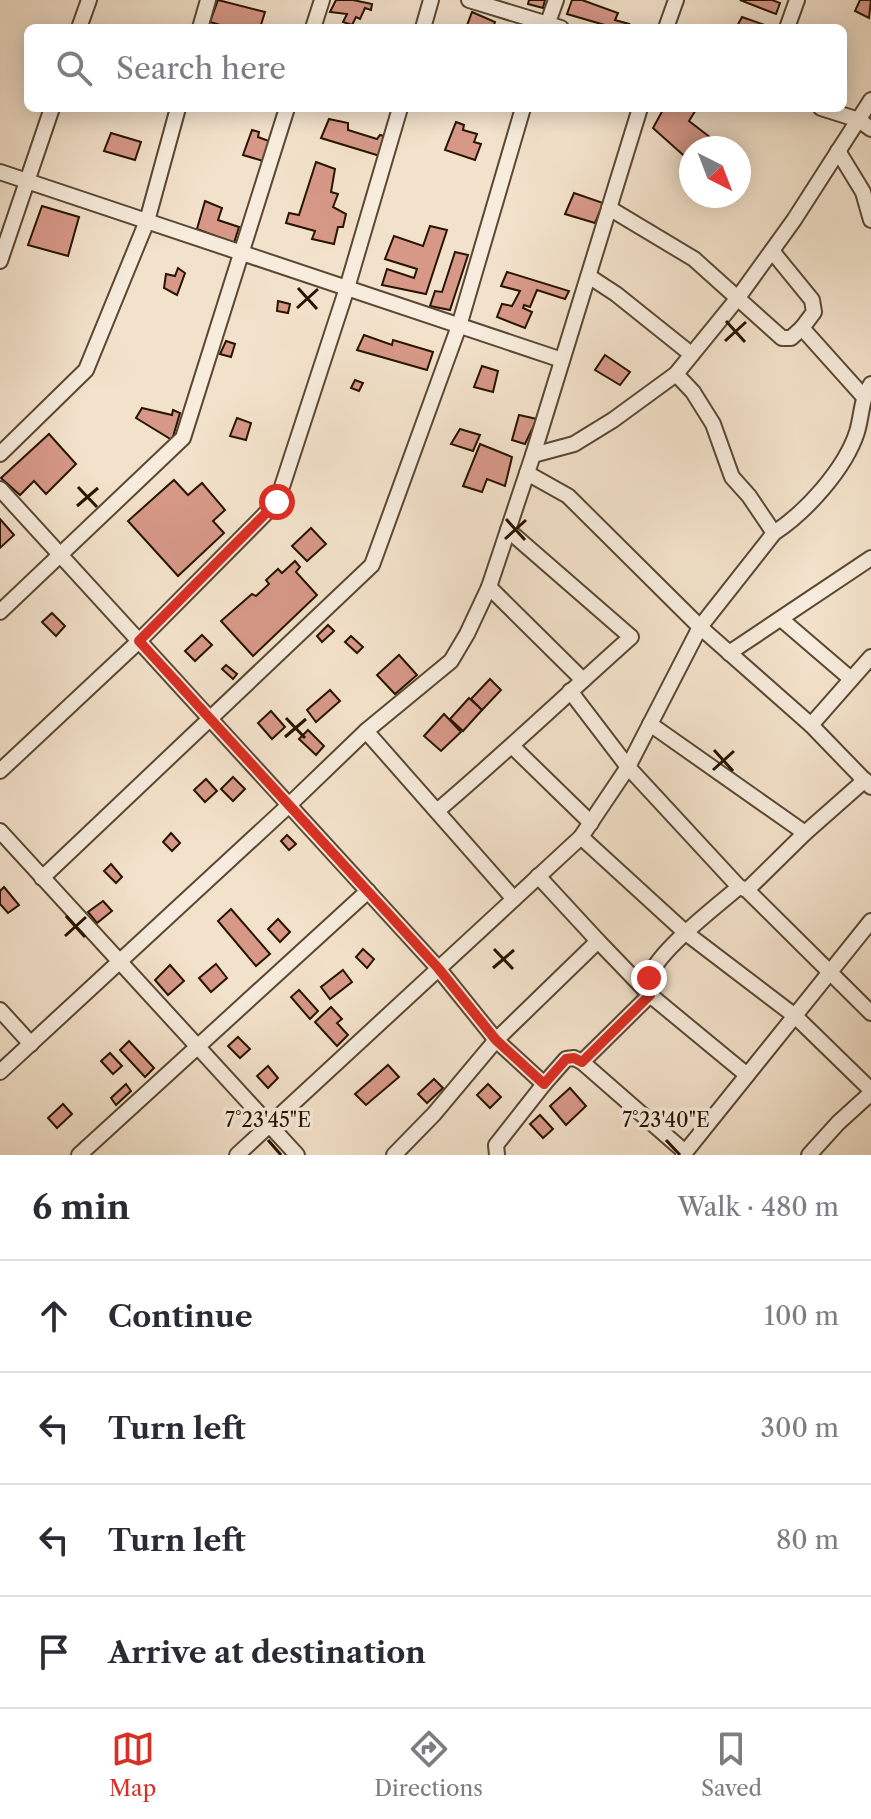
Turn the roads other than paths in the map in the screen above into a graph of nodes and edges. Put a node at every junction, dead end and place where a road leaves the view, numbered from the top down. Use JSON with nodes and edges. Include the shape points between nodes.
{"nodes":[{"id":1,"x":89,"y":0,"type":"edge"},
{"id":2,"x":208,"y":0,"type":"edge"},
{"id":3,"x":322,"y":0,"type":"edge"},
{"id":4,"x":431,"y":0,"type":"edge"},
{"id":5,"x":469,"y":0,"type":"edge"},
{"id":6,"x":556,"y":0,"type":"edge"},
{"id":7,"x":676,"y":0,"type":"edge"},
{"id":8,"x":797,"y":0,"type":"edge"},
{"id":9,"x":80,"y":24,"type":"edge"},
{"id":10,"x":201,"y":24,"type":"edge"},
{"id":11,"x":314,"y":24,"type":"edge"},
{"id":12,"x":424,"y":24,"type":"edge"},
{"id":13,"x":543,"y":24,"type":"edge"},
{"id":14,"x":552,"y":24,"type":"edge"},
{"id":15,"x":667,"y":24,"type":"edge"},
{"id":16,"x":788,"y":24,"type":"edge"},
{"id":17,"x":871,"y":100,"type":"edge"},
{"id":18,"x":51,"y":112,"type":"edge"},
{"id":19,"x":177,"y":112,"type":"edge"},
{"id":20,"x":286,"y":112,"type":"edge"},
{"id":21,"x":399,"y":112,"type":"edge"},
{"id":22,"x":522,"y":112,"type":"edge"},
{"id":23,"x":639,"y":112,"type":"edge"},
{"id":24,"x":834,"y":112,"type":"edge"},
{"id":25,"x":859,"y":120,"type":"junction"},
{"id":26,"x":871,"y":129,"type":"edge"},
{"id":27,"x":838,"y":151,"type":"junction"},
{"id":28,"x":0,"y":172,"type":"edge"},
{"id":29,"x":27,"y":181,"type":"junction"},
{"id":30,"x":609,"y":208,"type":"junction"},
{"id":31,"x":871,"y":220,"type":"edge"},
{"id":32,"x":147,"y":221,"type":"junction"},
{"id":33,"x":772,"y":251,"type":"junction"},
{"id":34,"x":241,"y":253,"type":"junction"},
{"id":35,"x":0,"y":261,"type":"edge"},
{"id":36,"x":590,"y":277,"type":"junction"},
{"id":37,"x":347,"y":288,"type":"junction"},
{"id":38,"x":737,"y":299,"type":"junction"},
{"id":39,"x":459,"y":326,"type":"junction"},
{"id":40,"x":802,"y":328,"type":"junction"},
{"id":41,"x":691,"y":354,"type":"junction"},
{"id":42,"x":562,"y":360,"type":"junction"},
{"id":43,"x":676,"y":374,"type":"junction"},
{"id":44,"x":867,"y":390,"type":"edge"},
{"id":45,"x":0,"y":454,"type":"edge"},
{"id":46,"x":533,"y":455,"type":"junction"},
{"id":47,"x":527,"y":473,"type":"junction"},
{"id":48,"x":0,"y":489,"type":"edge"},
{"id":49,"x":508,"y":530,"type":"junction"},
{"id":50,"x":774,"y":533,"type":"junction"},
{"id":51,"x":61,"y":553,"type":"junction"},
{"id":52,"x":871,"y":558,"type":"edge"},
{"id":53,"x":489,"y":587,"type":"junction"},
{"id":54,"x":0,"y":612,"type":"edge"},
{"id":55,"x":781,"y":619,"type":"junction"},
{"id":56,"x":700,"y":627,"type":"junction"},
{"id":57,"x":139,"y":641,"type":"junction"},
{"id":58,"x":729,"y":653,"type":"junction"},
{"id":59,"x":871,"y":657,"type":"edge"},
{"id":60,"x":851,"y":679,"type":"junction"},
{"id":61,"x":583,"y":680,"type":"junction"},
{"id":62,"x":570,"y":691,"type":"junction"},
{"id":63,"x":211,"y":720,"type":"junction"},
{"id":64,"x":650,"y":724,"type":"junction"},
{"id":65,"x":811,"y":725,"type":"junction"},
{"id":66,"x":366,"y":731,"type":"junction"},
{"id":67,"x":513,"y":747,"type":"junction"},
{"id":68,"x":628,"y":767,"type":"junction"},
{"id":69,"x":0,"y":771,"type":"edge"},
{"id":70,"x":868,"y":784,"type":"edge"},
{"id":71,"x":288,"y":806,"type":"junction"},
{"id":72,"x":437,"y":811,"type":"junction"},
{"id":73,"x":591,"y":823,"type":"junction"},
{"id":74,"x":0,"y":831,"type":"edge"},
{"id":75,"x":805,"y":833,"type":"junction"},
{"id":76,"x":581,"y":837,"type":"junction"},
{"id":77,"x":538,"y":876,"type":"junction"},
{"id":78,"x":42,"y":878,"type":"junction"},
{"id":79,"x":743,"y":888,"type":"junction"},
{"id":80,"x":368,"y":891,"type":"junction"},
{"id":81,"x":514,"y":899,"type":"junction"},
{"id":82,"x":871,"y":921,"type":"edge"},
{"id":83,"x":686,"y":933,"type":"junction"},
{"id":84,"x":598,"y":941,"type":"junction"},
{"id":85,"x":121,"y":961,"type":"junction"},
{"id":86,"x":438,"y":968,"type":"junction"},
{"id":87,"x":829,"y":973,"type":"junction"},
{"id":88,"x":650,"y":995,"type":"junction"},
{"id":89,"x":0,"y":1010,"type":"edge"},
{"id":90,"x":871,"y":1013,"type":"edge"},
{"id":91,"x":795,"y":1016,"type":"junction"},
{"id":92,"x":496,"y":1040,"type":"junction"},
{"id":93,"x":31,"y":1044,"type":"junction"},
{"id":94,"x":197,"y":1047,"type":"junction"},
{"id":95,"x":582,"y":1062,"type":"junction"},
{"id":96,"x":0,"y":1072,"type":"edge"},
{"id":97,"x":747,"y":1075,"type":"junction"},
{"id":98,"x":544,"y":1084,"type":"junction"},
{"id":99,"x":871,"y":1092,"type":"edge"},
{"id":100,"x":271,"y":1126,"type":"junction"},
{"id":101,"x":684,"y":1154,"type":"edge"},
{"id":102,"x":79,"y":1155,"type":"edge"},
{"id":103,"x":237,"y":1155,"type":"edge"},
{"id":104,"x":297,"y":1155,"type":"edge"},
{"id":105,"x":394,"y":1155,"type":"edge"},
{"id":106,"x":497,"y":1155,"type":"edge"},
{"id":107,"x":809,"y":1155,"type":"edge"}],
"edges":[{"from":1,"to":9,"type":"street"},
{"from":2,"to":10,"type":"street"},
{"from":3,"to":11,"type":"street"},
{"from":4,"to":12,"type":"street"},
{"from":5,"to":13,"type":"street"},
{"from":6,"to":14,"type":"street"},
{"from":7,"to":15,"type":"street"},
{"from":8,"to":16,"type":"street"},
{"from":17,"to":25,"type":"street"},
{"from":18,"to":29,"type":"street"},
{"from":19,"to":32,"type":"street"},
{"from":20,"to":34,"type":"street"},
{"from":21,"to":37,"type":"street"},
{"from":22,"to":39,"type":"street"},
{"from":23,"to":30,"type":"street"},
{"from":24,"to":25,"type":"street"},
{"from":25,"to":26,"type":"street"},
{"from":25,"to":27,"type":"street"},
{"from":27,"to":31,"type":"street","via":[[863,192]]},
{"from":27,"to":33,"type":"street"},
{"from":28,"to":29,"type":"street"},
{"from":29,"to":32,"type":"street"},
{"from":29,"to":35,"type":"street"},
{"from":30,"to":36,"type":"street"},
{"from":30,"to":38,"type":"street","via":[[694,259]]},
{"from":32,"to":34,"type":"street"},
{"from":32,"to":45,"type":"street","via":[[86,370]]},
{"from":33,"to":38,"type":"street"},
{"from":33,"to":40,"type":"street","via":[[812,300],[814,312]]},
{"from":34,"to":37,"type":"street"},
{"from":34,"to":51,"type":"street","via":[[183,438]]},
{"from":36,"to":41,"type":"street"},
{"from":36,"to":42,"type":"street"},
{"from":37,"to":39,"type":"street"},
{"from":37,"to":57,"type":"street","via":[[277,502]]},
{"from":38,"to":40,"type":"street","via":[[782,338],[791,338]]},
{"from":38,"to":41,"type":"street"},
{"from":39,"to":42,"type":"street"},
{"from":39,"to":63,"type":"street","via":[[372,565]]},
{"from":40,"to":44,"type":"street"},
{"from":41,"to":43,"type":"street"},
{"from":42,"to":46,"type":"street"},
{"from":43,"to":46,"type":"street","via":[[574,444]]},
{"from":43,"to":50,"type":"street","via":[[713,424],[732,477]]},
{"from":44,"to":50,"type":"street","via":[[857,433],[833,477]]},
{"from":46,"to":47,"type":"street"},
{"from":47,"to":49,"type":"street"},
{"from":47,"to":56,"type":"street","via":[[568,496]]},
{"from":48,"to":51,"type":"street"},
{"from":49,"to":53,"type":"street"},
{"from":49,"to":61,"type":"street","via":[[631,637]]},
{"from":50,"to":56,"type":"street"},
{"from":51,"to":54,"type":"street"},
{"from":51,"to":57,"type":"street"},
{"from":52,"to":55,"type":"street"},
{"from":53,"to":61,"type":"street"},
{"from":53,"to":66,"type":"street","via":[[451,661]]},
{"from":55,"to":58,"type":"street"},
{"from":55,"to":60,"type":"street"},
{"from":56,"to":58,"type":"street"},
{"from":56,"to":64,"type":"street"},
{"from":57,"to":63,"type":"street"},
{"from":57,"to":69,"type":"street"},
{"from":58,"to":65,"type":"street"},
{"from":59,"to":60,"type":"street"},
{"from":60,"to":65,"type":"street"},
{"from":61,"to":62,"type":"street"},
{"from":62,"to":67,"type":"street"},
{"from":62,"to":68,"type":"street"},
{"from":63,"to":71,"type":"street"},
{"from":63,"to":78,"type":"street"},
{"from":64,"to":68,"type":"street"},
{"from":64,"to":75,"type":"street"},
{"from":65,"to":70,"type":"street"},
{"from":66,"to":71,"type":"street"},
{"from":66,"to":72,"type":"street"},
{"from":67,"to":72,"type":"street"},
{"from":67,"to":73,"type":"street"},
{"from":68,"to":73,"type":"street"},
{"from":68,"to":79,"type":"street"},
{"from":70,"to":75,"type":"street"},
{"from":71,"to":80,"type":"street"},
{"from":71,"to":85,"type":"street"},
{"from":72,"to":81,"type":"street"},
{"from":73,"to":76,"type":"street"},
{"from":74,"to":78,"type":"street"},
{"from":75,"to":79,"type":"street"},
{"from":76,"to":77,"type":"street"},
{"from":76,"to":83,"type":"street"},
{"from":77,"to":81,"type":"street"},
{"from":77,"to":84,"type":"street"},
{"from":78,"to":85,"type":"street"},
{"from":79,"to":83,"type":"street"},
{"from":79,"to":87,"type":"street"},
{"from":80,"to":86,"type":"street"},
{"from":80,"to":94,"type":"street"},
{"from":81,"to":86,"type":"street"},
{"from":82,"to":87,"type":"street"},
{"from":83,"to":88,"type":"street","via":[[656,965],[649,978]]},
{"from":83,"to":91,"type":"street"},
{"from":84,"to":88,"type":"street"},
{"from":84,"to":92,"type":"street"},
{"from":85,"to":93,"type":"street"},
{"from":85,"to":94,"type":"street"},
{"from":86,"to":92,"type":"street"},
{"from":86,"to":100,"type":"street"},
{"from":87,"to":90,"type":"street"},
{"from":87,"to":91,"type":"street"},
{"from":88,"to":95,"type":"street"},
{"from":88,"to":97,"type":"street"},
{"from":89,"to":93,"type":"street"},
{"from":91,"to":97,"type":"street"},
{"from":91,"to":99,"type":"street"},
{"from":92,"to":98,"type":"street"},
{"from":92,"to":105,"type":"street"},
{"from":93,"to":96,"type":"street"},
{"from":94,"to":100,"type":"street"},
{"from":94,"to":102,"type":"street"},
{"from":95,"to":98,"type":"street","via":[[566,1059]]},
{"from":95,"to":101,"type":"street"},
{"from":97,"to":101,"type":"street"},
{"from":98,"to":106,"type":"street","via":[[496,1145]]},
{"from":99,"to":107,"type":"street"},
{"from":100,"to":103,"type":"street"},
{"from":100,"to":104,"type":"street"}]}
